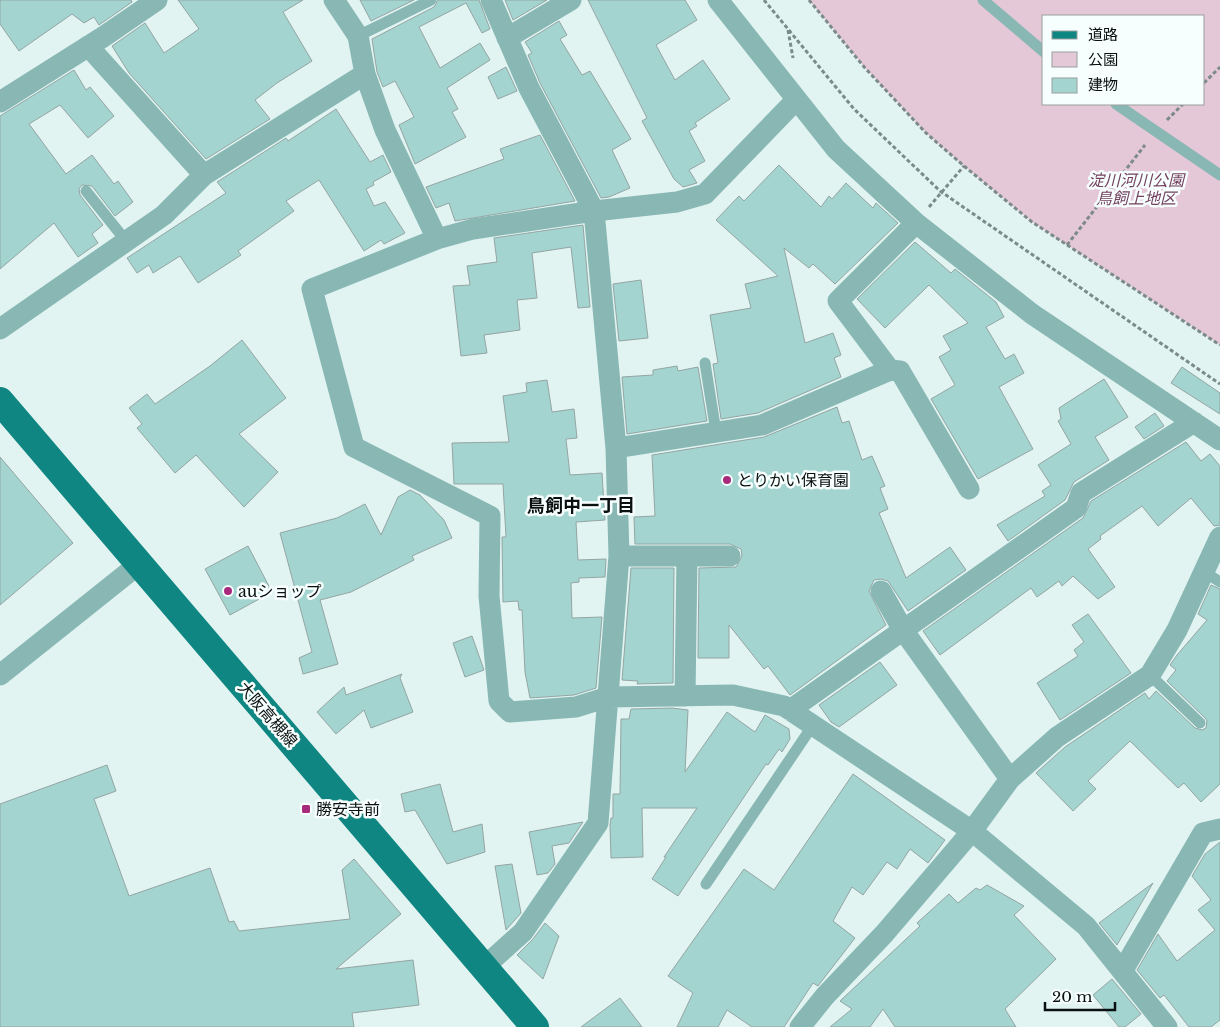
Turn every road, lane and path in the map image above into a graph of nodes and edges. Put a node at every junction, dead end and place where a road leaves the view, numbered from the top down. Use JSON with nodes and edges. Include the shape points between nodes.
{"nodes":[{"id":1,"x":157,"y":0,"type":"edge"},
{"id":2,"x":334,"y":0,"type":"edge"},
{"id":3,"x":431,"y":0,"type":"edge"},
{"id":4,"x":491,"y":0,"type":"edge"},
{"id":5,"x":571,"y":0,"type":"edge"},
{"id":6,"x":718,"y":0,"type":"edge"},
{"id":7,"x":764,"y":0,"type":"edge"},
{"id":8,"x":810,"y":0,"type":"edge"},
{"id":9,"x":983,"y":0,"type":"edge"},
{"id":10,"x":358,"y":36,"type":"junction"},
{"id":11,"x":507,"y":38,"type":"junction"},
{"id":12,"x":88,"y":46,"type":"junction"},
{"id":13,"x":1042,"y":50,"type":"edge"},
{"id":14,"x":1220,"y":67,"type":"edge"},
{"id":15,"x":365,"y":74,"type":"junction"},
{"id":16,"x":1205,"y":82,"type":"edge"},
{"id":17,"x":796,"y":100,"type":"junction"},
{"id":18,"x":0,"y":102,"type":"edge"},
{"id":19,"x":1117,"y":105,"type":"edge"},
{"id":20,"x":1156,"y":131,"type":"junction"},
{"id":21,"x":964,"y":166,"type":"junction"},
{"id":22,"x":204,"y":175,"type":"junction"},
{"id":23,"x":1220,"y":175,"type":"edge"},
{"id":24,"x":86,"y":191,"type":"dead end"},
{"id":25,"x":940,"y":191,"type":"junction"},
{"id":26,"x":594,"y":211,"type":"junction"},
{"id":27,"x":916,"y":223,"type":"junction"},
{"id":28,"x":437,"y":239,"type":"junction"},
{"id":29,"x":126,"y":241,"type":"junction"},
{"id":30,"x":1068,"y":245,"type":"junction"},
{"id":31,"x":0,"y":329,"type":"edge"},
{"id":32,"x":1220,"y":345,"type":"edge"},
{"id":33,"x":705,"y":363,"type":"dead end"},
{"id":34,"x":890,"y":370,"type":"junction"},
{"id":35,"x":1220,"y":384,"type":"edge"},
{"id":36,"x":0,"y":401,"type":"edge"},
{"id":37,"x":1194,"y":422,"type":"junction"},
{"id":38,"x":716,"y":432,"type":"junction"},
{"id":39,"x":1220,"y":440,"type":"edge"},
{"id":40,"x":616,"y":448,"type":"junction"},
{"id":41,"x":969,"y":489,"type":"dead end"},
{"id":42,"x":1220,"y":537,"type":"edge"},
{"id":43,"x":620,"y":556,"type":"junction"},
{"id":44,"x":687,"y":556,"type":"junction"},
{"id":45,"x":730,"y":556,"type":"dead end"},
{"id":46,"x":139,"y":564,"type":"junction"},
{"id":47,"x":1212,"y":577,"type":"edge"},
{"id":48,"x":881,"y":591,"type":"dead end"},
{"id":49,"x":903,"y":630,"type":"junction"},
{"id":50,"x":0,"y":675,"type":"edge"},
{"id":51,"x":1150,"y":675,"type":"junction"},
{"id":52,"x":685,"y":696,"type":"junction"},
{"id":53,"x":608,"y":697,"type":"junction"},
{"id":54,"x":790,"y":710,"type":"junction"},
{"id":55,"x":1200,"y":724,"type":"dead end"},
{"id":56,"x":813,"y":725,"type":"junction"},
{"id":57,"x":1010,"y":779,"type":"junction"},
{"id":58,"x":1220,"y":829,"type":"edge"},
{"id":59,"x":972,"y":831,"type":"junction"},
{"id":60,"x":706,"y":884,"type":"dead end"},
{"id":61,"x":484,"y":967,"type":"junction"},
{"id":62,"x":1123,"y":970,"type":"junction"},
{"id":63,"x":535,"y":1027,"type":"edge"},
{"id":64,"x":800,"y":1027,"type":"edge"},
{"id":65,"x":1167,"y":1027,"type":"edge"}],
"edges":[{"from":1,"to":12,"type":"street"},
{"from":2,"to":10,"type":"street"},
{"from":3,"to":10,"type":"lane"},
{"from":4,"to":11,"type":"street"},
{"from":5,"to":11,"type":"street"},
{"from":6,"to":17,"type":"street"},
{"from":7,"to":25,"type":"path","via":[[854,109]]},
{"from":8,"to":21,"type":"path","via":[[865,68],[926,133]]},
{"from":9,"to":13,"type":"lane"},
{"from":10,"to":15,"type":"street"},
{"from":11,"to":26,"type":"street","via":[[529,88]]},
{"from":12,"to":18,"type":"street"},
{"from":12,"to":22,"type":"street"},
{"from":14,"to":16,"type":"path"},
{"from":15,"to":22,"type":"street"},
{"from":15,"to":28,"type":"street","via":[[385,130]]},
{"from":17,"to":26,"type":"street","via":[[705,194],[677,202]]},
{"from":17,"to":27,"type":"street","via":[[836,149]]},
{"from":19,"to":20,"type":"lane"},
{"from":20,"to":23,"type":"lane"},
{"from":20,"to":30,"type":"path"},
{"from":21,"to":25,"type":"path"},
{"from":21,"to":30,"type":"path","via":[[1032,222]]},
{"from":22,"to":29,"type":"street","via":[[164,215]]},
{"from":24,"to":29,"type":"lane"},
{"from":25,"to":27,"type":"path"},
{"from":25,"to":35,"type":"path"},
{"from":26,"to":28,"type":"street","via":[[473,229]]},
{"from":26,"to":40,"type":"street"},
{"from":27,"to":34,"type":"street","via":[[838,301]]},
{"from":27,"to":37,"type":"street","via":[[1032,314]]},
{"from":28,"to":53,"type":"street","via":[[312,289],[354,447],[490,516],[489,596],[498,700],[510,712],[576,707]]},
{"from":29,"to":31,"type":"street"},
{"from":30,"to":32,"type":"path"},
{"from":33,"to":38,"type":"lane"},
{"from":34,"to":38,"type":"street","via":[[762,425]]},
{"from":34,"to":41,"type":"street","via":[[900,371]]},
{"from":36,"to":46,"type":"main road","name":"大阪高槻線"},
{"from":37,"to":39,"type":"street"},
{"from":37,"to":49,"type":"street","via":[[1081,493],[1076,508]]},
{"from":38,"to":40,"type":"street"},
{"from":40,"to":43,"type":"street"},
{"from":42,"to":47,"type":"street"},
{"from":43,"to":44,"type":"street"},
{"from":43,"to":53,"type":"street"},
{"from":44,"to":45,"type":"street"},
{"from":44,"to":52,"type":"street"},
{"from":46,"to":50,"type":"street"},
{"from":46,"to":61,"type":"main road","name":"大阪高槻線"},
{"from":47,"to":51,"type":"street"},
{"from":48,"to":49,"type":"street"},
{"from":49,"to":54,"type":"street"},
{"from":49,"to":57,"type":"street"},
{"from":51,"to":55,"type":"lane"},
{"from":51,"to":57,"type":"street","via":[[1057,737]]},
{"from":52,"to":53,"type":"street"},
{"from":52,"to":54,"type":"street","via":[[733,695]]},
{"from":53,"to":61,"type":"street","via":[[598,823],[523,932]]},
{"from":54,"to":56,"type":"street"},
{"from":56,"to":59,"type":"street"},
{"from":56,"to":60,"type":"lane"},
{"from":57,"to":59,"type":"street"},
{"from":58,"to":62,"type":"street","via":[[1204,833]]},
{"from":59,"to":62,"type":"street","via":[[1086,926]]},
{"from":59,"to":64,"type":"street"},
{"from":61,"to":63,"type":"main road","name":"大阪高槻線"},
{"from":62,"to":65,"type":"street"}]}
